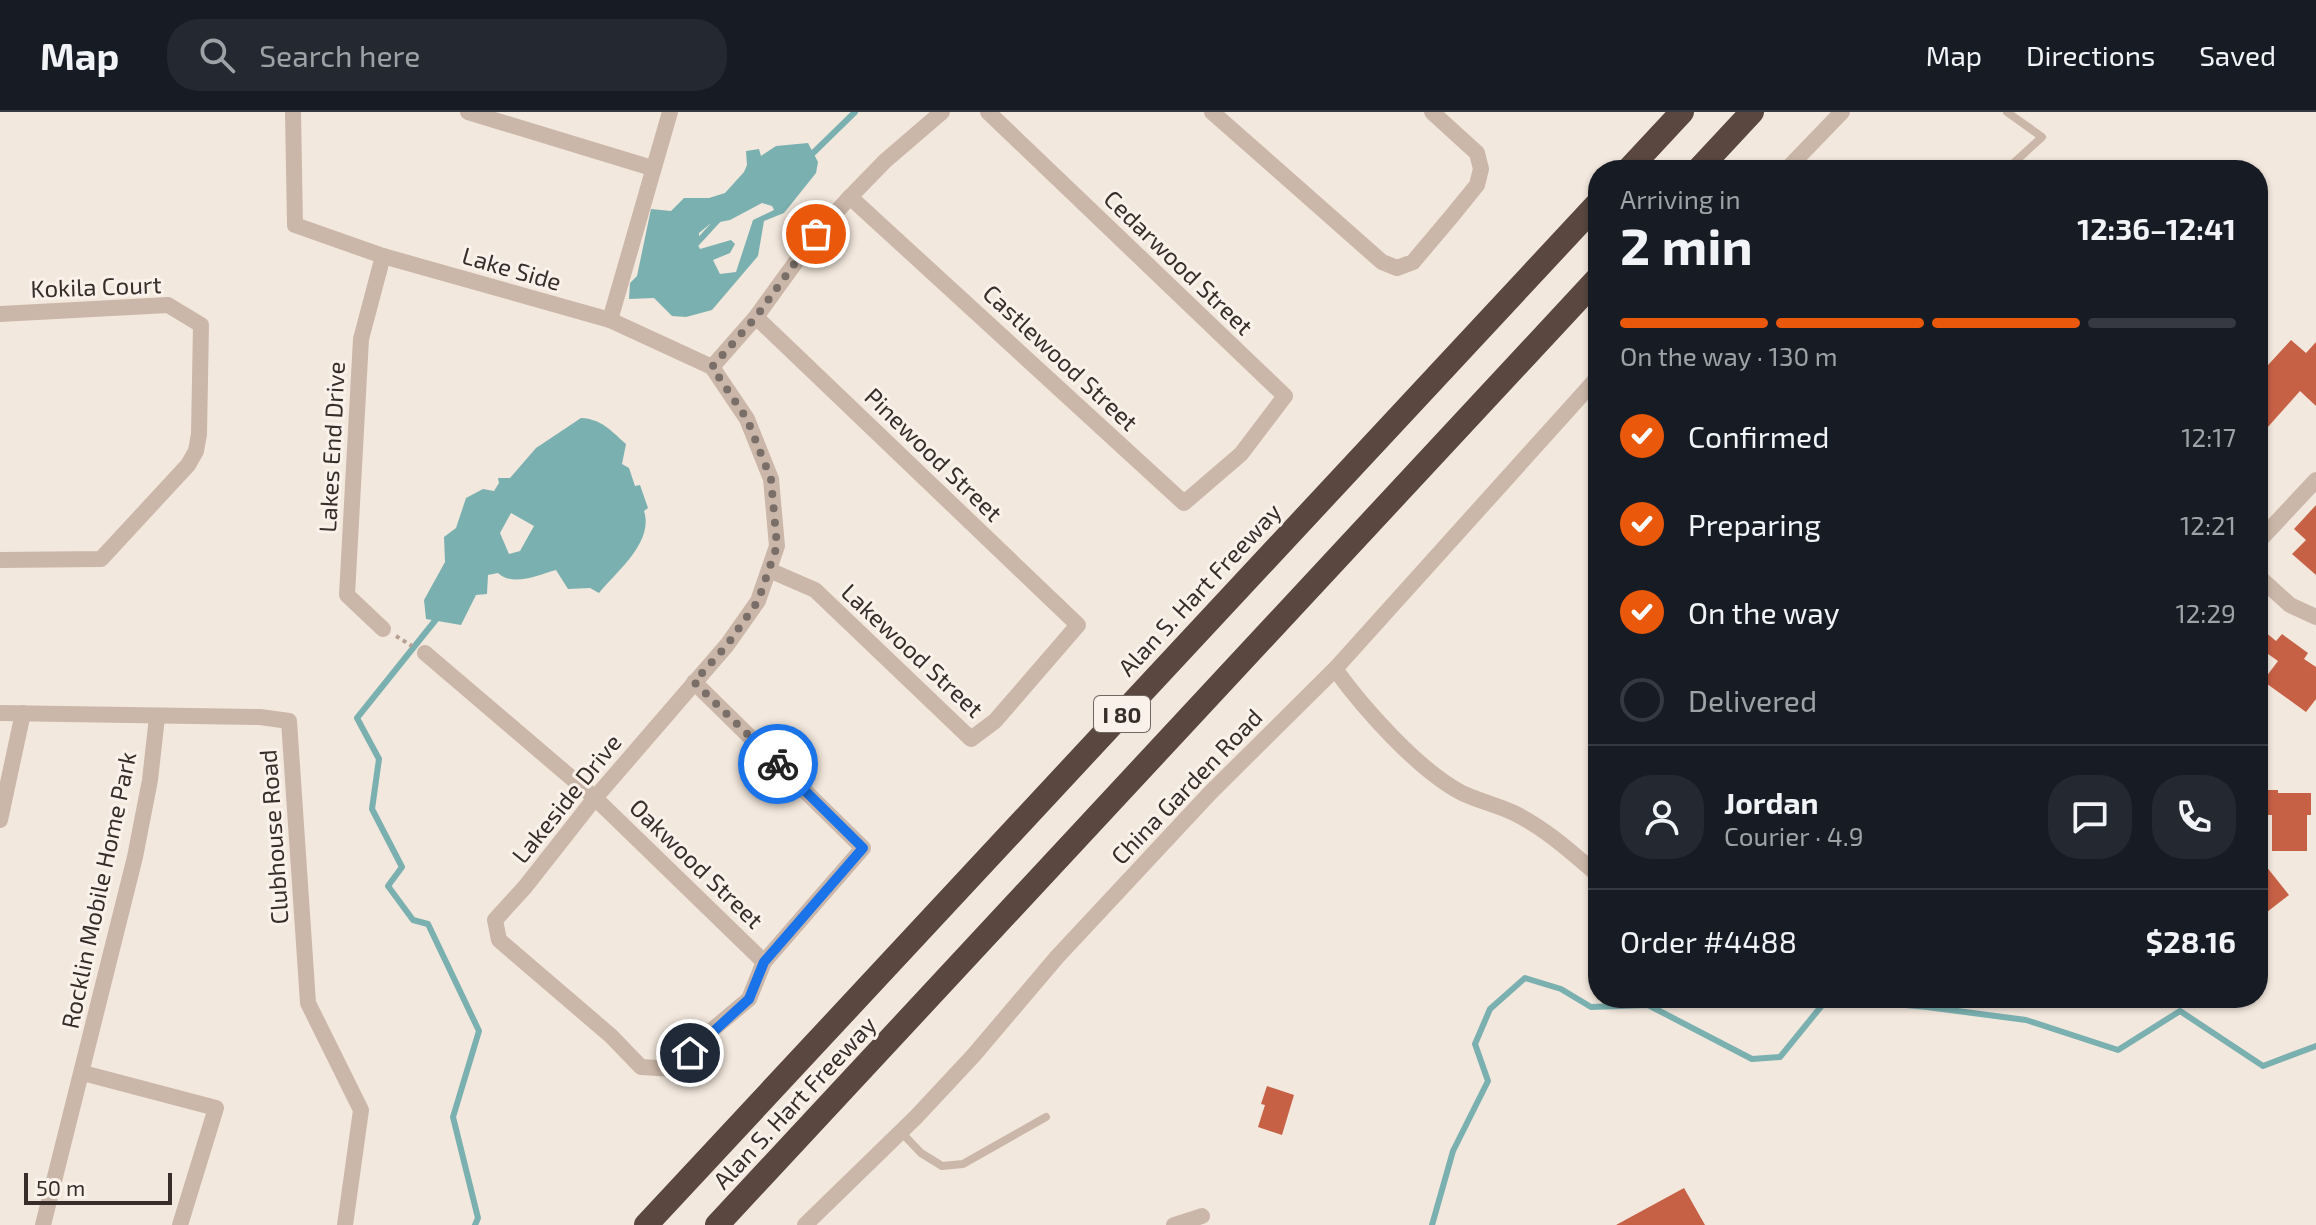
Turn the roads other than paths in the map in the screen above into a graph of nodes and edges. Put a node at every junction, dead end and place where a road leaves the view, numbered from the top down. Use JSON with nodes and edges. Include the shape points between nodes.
{"nodes":[{"id":1,"x":293,"y":112,"type":"edge"},
{"id":2,"x":468,"y":112,"type":"edge"},
{"id":3,"x":670,"y":112,"type":"edge"},
{"id":4,"x":942,"y":112,"type":"edge"},
{"id":5,"x":988,"y":112,"type":"edge"},
{"id":6,"x":1212,"y":112,"type":"edge"},
{"id":7,"x":1432,"y":112,"type":"edge"},
{"id":8,"x":1682,"y":112,"type":"edge"},
{"id":9,"x":1752,"y":112,"type":"edge"},
{"id":10,"x":1842,"y":112,"type":"edge"},
{"id":11,"x":2007,"y":112,"type":"edge"},
{"id":12,"x":1637,"y":160,"type":"edge"},
{"id":13,"x":1707,"y":160,"type":"edge"},
{"id":14,"x":1796,"y":160,"type":"edge"},
{"id":15,"x":2017,"y":160,"type":"edge"},
{"id":16,"x":652,"y":168,"type":"junction"},
{"id":17,"x":850,"y":197,"type":"junction"},
{"id":18,"x":1588,"y":214,"type":"edge"},
{"id":19,"x":383,"y":256,"type":"junction"},
{"id":20,"x":1588,"y":289,"type":"edge"},
{"id":21,"x":0,"y":314,"type":"edge"},
{"id":22,"x":756,"y":317,"type":"junction"},
{"id":23,"x":610,"y":320,"type":"junction"},
{"id":24,"x":712,"y":367,"type":"junction"},
{"id":25,"x":1588,"y":388,"type":"edge"},
{"id":26,"x":1241,"y":454,"type":"joint"},
{"id":27,"x":2316,"y":480,"type":"edge"},
{"id":28,"x":2268,"y":531,"type":"edge"},
{"id":29,"x":0,"y":560,"type":"edge"},
{"id":30,"x":769,"y":570,"type":"junction"},
{"id":31,"x":2268,"y":585,"type":"edge"},
{"id":32,"x":2316,"y":617,"type":"edge"},
{"id":33,"x":1078,"y":625,"type":"joint"},
{"id":34,"x":383,"y":629,"type":"road end"},
{"id":35,"x":425,"y":653,"type":"road end"},
{"id":36,"x":1335,"y":669,"type":"junction"},
{"id":37,"x":694,"y":682,"type":"junction"},
{"id":38,"x":0,"y":713,"type":"edge"},
{"id":39,"x":23,"y":713,"type":"junction"},
{"id":40,"x":157,"y":717,"type":"junction"},
{"id":41,"x":595,"y":798,"type":"junction"},
{"id":42,"x":0,"y":820,"type":"edge"},
{"id":43,"x":1588,"y":867,"type":"edge"},
{"id":44,"x":764,"y":962,"type":"junction"},
{"id":45,"x":83,"y":1073,"type":"junction"},
{"id":46,"x":1046,"y":1117,"type":"dead end"},
{"id":47,"x":901,"y":1132,"type":"junction"},
{"id":48,"x":1202,"y":1216,"type":"dead end"},
{"id":49,"x":43,"y":1225,"type":"edge"},
{"id":50,"x":180,"y":1225,"type":"edge"},
{"id":51,"x":345,"y":1225,"type":"edge"},
{"id":52,"x":646,"y":1225,"type":"edge"},
{"id":53,"x":717,"y":1225,"type":"edge"},
{"id":54,"x":805,"y":1225,"type":"edge"},
{"id":55,"x":1174,"y":1225,"type":"edge"}],
"edges":[{"from":1,"to":19,"type":"street","name":"Lake Side","via":[[295,225]]},
{"from":2,"to":16,"type":"street"},
{"from":3,"to":16,"type":"street"},
{"from":4,"to":17,"type":"street"},
{"from":5,"to":26,"type":"street","name":"Cedarwood Street","via":[[1285,396]]},
{"from":6,"to":7,"type":"street","via":[[1382,262],[1397,268],[1413,262],[1477,185],[1481,169],[1477,153]]},
{"from":8,"to":12,"type":"highway"},
{"from":9,"to":13,"type":"highway"},
{"from":10,"to":14,"type":"street"},
{"from":11,"to":15,"type":"lane","via":[[2042,137]]},
{"from":16,"to":23,"type":"street"},
{"from":17,"to":22,"type":"street"},
{"from":17,"to":26,"type":"street","name":"Castlewood Street","via":[[1184,503]]},
{"from":18,"to":52,"type":"highway","name":"Alan S. Hart Freeway","number":"I 80"},
{"from":19,"to":23,"type":"street","name":"Lake Side"},
{"from":19,"to":34,"type":"street","name":"Lakes End Drive","via":[[361,339],[347,595]]},
{"from":20,"to":53,"type":"highway","name":"Alan S. Hart Freeway","number":"I 80"},
{"from":21,"to":29,"type":"street","name":"Kokila Court","via":[[168,305],[201,325],[199,434],[188,465],[101,559]]},
{"from":22,"to":24,"type":"street"},
{"from":22,"to":33,"type":"street","name":"Pinewood Street"},
{"from":23,"to":24,"type":"street","name":"Lake Side"},
{"from":24,"to":30,"type":"street","name":"Lakeside Drive","via":[[747,419],[771,479],[777,546]]},
{"from":25,"to":36,"type":"street","name":"China Garden Road"},
{"from":27,"to":28,"type":"street"},
{"from":30,"to":33,"type":"street","name":"Lakewood Street","via":[[815,590],[971,739],[995,721]]},
{"from":30,"to":37,"type":"street","name":"Lakeside Drive","via":[[758,601]]},
{"from":31,"to":32,"type":"street","via":[[2290,605]]},
{"from":35,"to":41,"type":"street","name":"Oakwood Street"},
{"from":36,"to":43,"type":"street","via":[[1354,696],[1420,762],[1461,792],[1516,814]]},
{"from":36,"to":47,"type":"street","name":"China Garden Road","via":[[1211,792]]},
{"from":37,"to":41,"type":"street","name":"Lakeside Drive"},
{"from":37,"to":44,"type":"street","via":[[863,848]]},
{"from":38,"to":39,"type":"street","name":"Clubhouse Road"},
{"from":39,"to":40,"type":"street","name":"Clubhouse Road"},
{"from":39,"to":42,"type":"street"},
{"from":40,"to":45,"type":"street","name":"Rocklin Mobile Home Park","via":[[135,857]]},
{"from":40,"to":51,"type":"street","name":"Clubhouse Road","via":[[289,721],[308,1003],[361,1110]]},
{"from":41,"to":44,"type":"street","name":"Oakwood Street"},
{"from":41,"to":44,"type":"street","name":"Lakeside Drive","via":[[495,920],[499,940],[641,1067],[674,1069],[749,999]]},
{"from":45,"to":49,"type":"street","name":"Rocklin Mobile Home Park"},
{"from":45,"to":50,"type":"street","via":[[216,1108]]},
{"from":46,"to":47,"type":"lane","via":[[963,1164],[942,1166]]},
{"from":47,"to":54,"type":"street","name":"China Garden Road"},
{"from":48,"to":55,"type":"street"}]}
